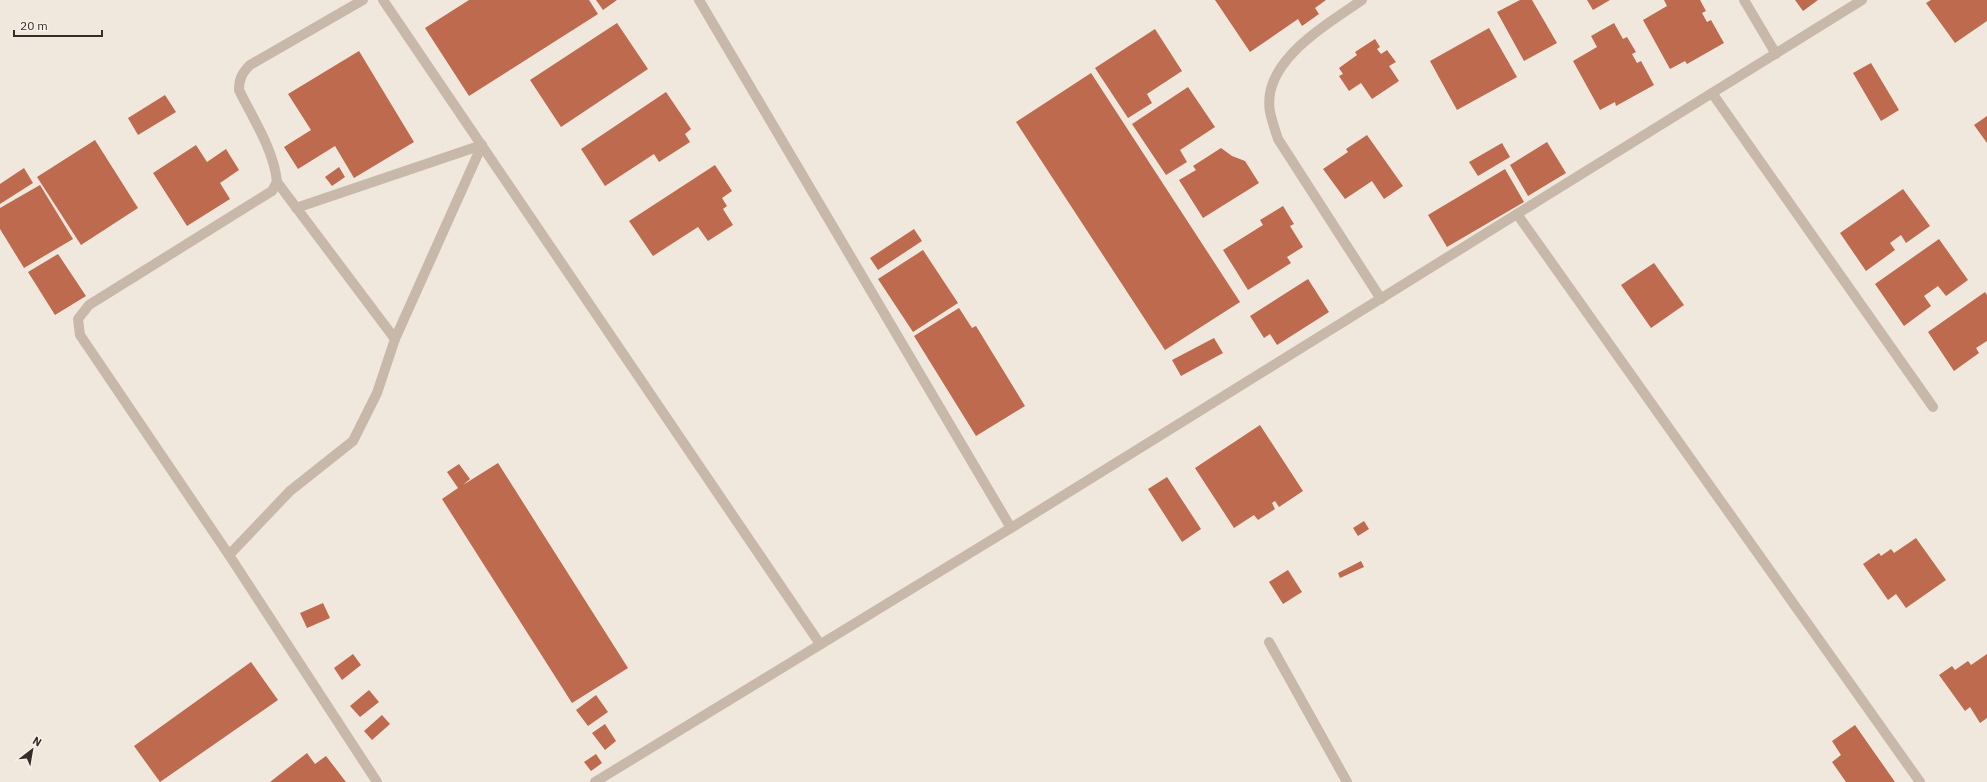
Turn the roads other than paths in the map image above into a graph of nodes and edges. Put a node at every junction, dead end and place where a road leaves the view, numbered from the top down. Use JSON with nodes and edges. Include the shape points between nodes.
{"nodes":[{"id":1,"x":363,"y":0,"type":"edge"},
{"id":2,"x":383,"y":0,"type":"edge"},
{"id":3,"x":699,"y":0,"type":"edge"},
{"id":4,"x":1362,"y":0,"type":"edge"},
{"id":5,"x":1744,"y":0,"type":"edge"},
{"id":6,"x":1862,"y":0,"type":"edge"},
{"id":7,"x":1776,"y":54,"type":"junction"},
{"id":8,"x":1712,"y":93,"type":"junction"},
{"id":9,"x":482,"y":145,"type":"junction"},
{"id":10,"x":277,"y":182,"type":"junction"},
{"id":11,"x":296,"y":208,"type":"junction"},
{"id":12,"x":1517,"y":214,"type":"junction"},
{"id":13,"x":1381,"y":299,"type":"junction"},
{"id":14,"x":395,"y":339,"type":"junction"},
{"id":15,"x":1933,"y":408,"type":"dead end"},
{"id":16,"x":1011,"y":528,"type":"junction"},
{"id":17,"x":229,"y":554,"type":"junction"},
{"id":18,"x":1269,"y":642,"type":"dead end"},
{"id":19,"x":820,"y":644,"type":"junction"},
{"id":20,"x":377,"y":782,"type":"edge"},
{"id":21,"x":595,"y":782,"type":"edge"},
{"id":22,"x":1347,"y":782,"type":"edge"},
{"id":23,"x":1920,"y":782,"type":"edge"}],
"edges":[{"from":1,"to":10,"type":"street","via":[[250,65],[243,72],[239,90],[267,147]]},
{"from":2,"to":9,"type":"street"},
{"from":3,"to":16,"type":"street"},
{"from":4,"to":13,"type":"street","via":[[1307,39],[1280,68],[1271,89],[1270,112],[1278,139]]},
{"from":5,"to":7,"type":"street"},
{"from":6,"to":7,"type":"street"},
{"from":7,"to":8,"type":"street"},
{"from":8,"to":12,"type":"street"},
{"from":8,"to":15,"type":"street"},
{"from":9,"to":11,"type":"street"},
{"from":9,"to":14,"type":"street"},
{"from":9,"to":19,"type":"street"},
{"from":10,"to":11,"type":"street"},
{"from":10,"to":17,"type":"street","via":[[272,191],[89,305],[78,320],[80,335]]},
{"from":11,"to":14,"type":"street"},
{"from":12,"to":13,"type":"street"},
{"from":12,"to":23,"type":"street"},
{"from":13,"to":16,"type":"street"},
{"from":14,"to":17,"type":"street","via":[[376,393],[353,441],[290,491]]},
{"from":16,"to":19,"type":"street"},
{"from":17,"to":20,"type":"street"},
{"from":18,"to":22,"type":"street"},
{"from":19,"to":21,"type":"street"}]}
